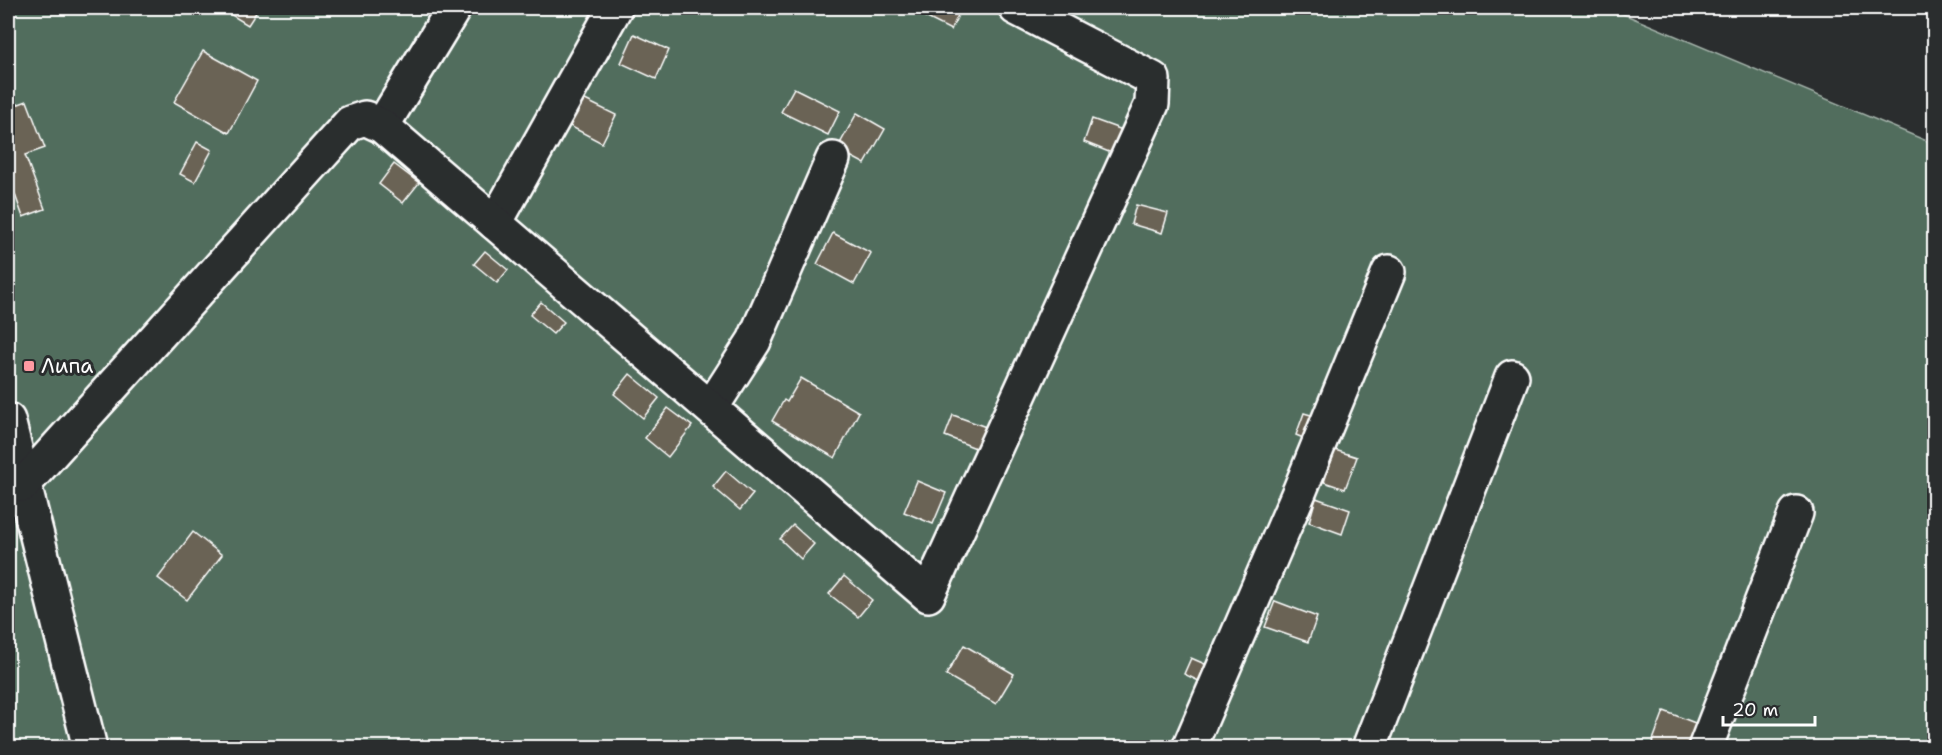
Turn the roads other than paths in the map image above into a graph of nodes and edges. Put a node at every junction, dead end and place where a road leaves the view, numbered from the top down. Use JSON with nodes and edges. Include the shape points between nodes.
{"nodes":[{"id":1,"x":454,"y":8,"type":"edge"},
{"id":2,"x":615,"y":8,"type":"edge"},
{"id":3,"x":1016,"y":8,"type":"edge"},
{"id":4,"x":382,"y":126,"type":"junction"},
{"id":5,"x":833,"y":159,"type":"dead end"},
{"id":6,"x":495,"y":223,"type":"junction"},
{"id":7,"x":1389,"y":272,"type":"dead end"},
{"id":8,"x":1512,"y":377,"type":"dead end"},
{"id":9,"x":711,"y":408,"type":"junction"},
{"id":10,"x":8,"y":420,"type":"edge"},
{"id":11,"x":19,"y":495,"type":"edge"},
{"id":12,"x":1796,"y":513,"type":"dead end"},
{"id":13,"x":90,"y":747,"type":"edge"},
{"id":14,"x":1189,"y":747,"type":"edge"},
{"id":15,"x":1369,"y":747,"type":"edge"},
{"id":16,"x":1705,"y":747,"type":"edge"}],
"edges":[{"from":1,"to":4,"type":"street"},
{"from":2,"to":6,"type":"street"},
{"from":3,"to":9,"type":"street","via":[[1153,79],[1152,104],[928,595]]},
{"from":4,"to":6,"type":"street"},
{"from":4,"to":11,"type":"street","via":[[365,118],[350,123]]},
{"from":5,"to":9,"type":"street","via":[[754,340]]},
{"from":6,"to":9,"type":"street"},
{"from":7,"to":14,"type":"street"},
{"from":8,"to":15,"type":"street"},
{"from":10,"to":11,"type":"street"},
{"from":11,"to":13,"type":"street"},
{"from":12,"to":16,"type":"street"}]}
